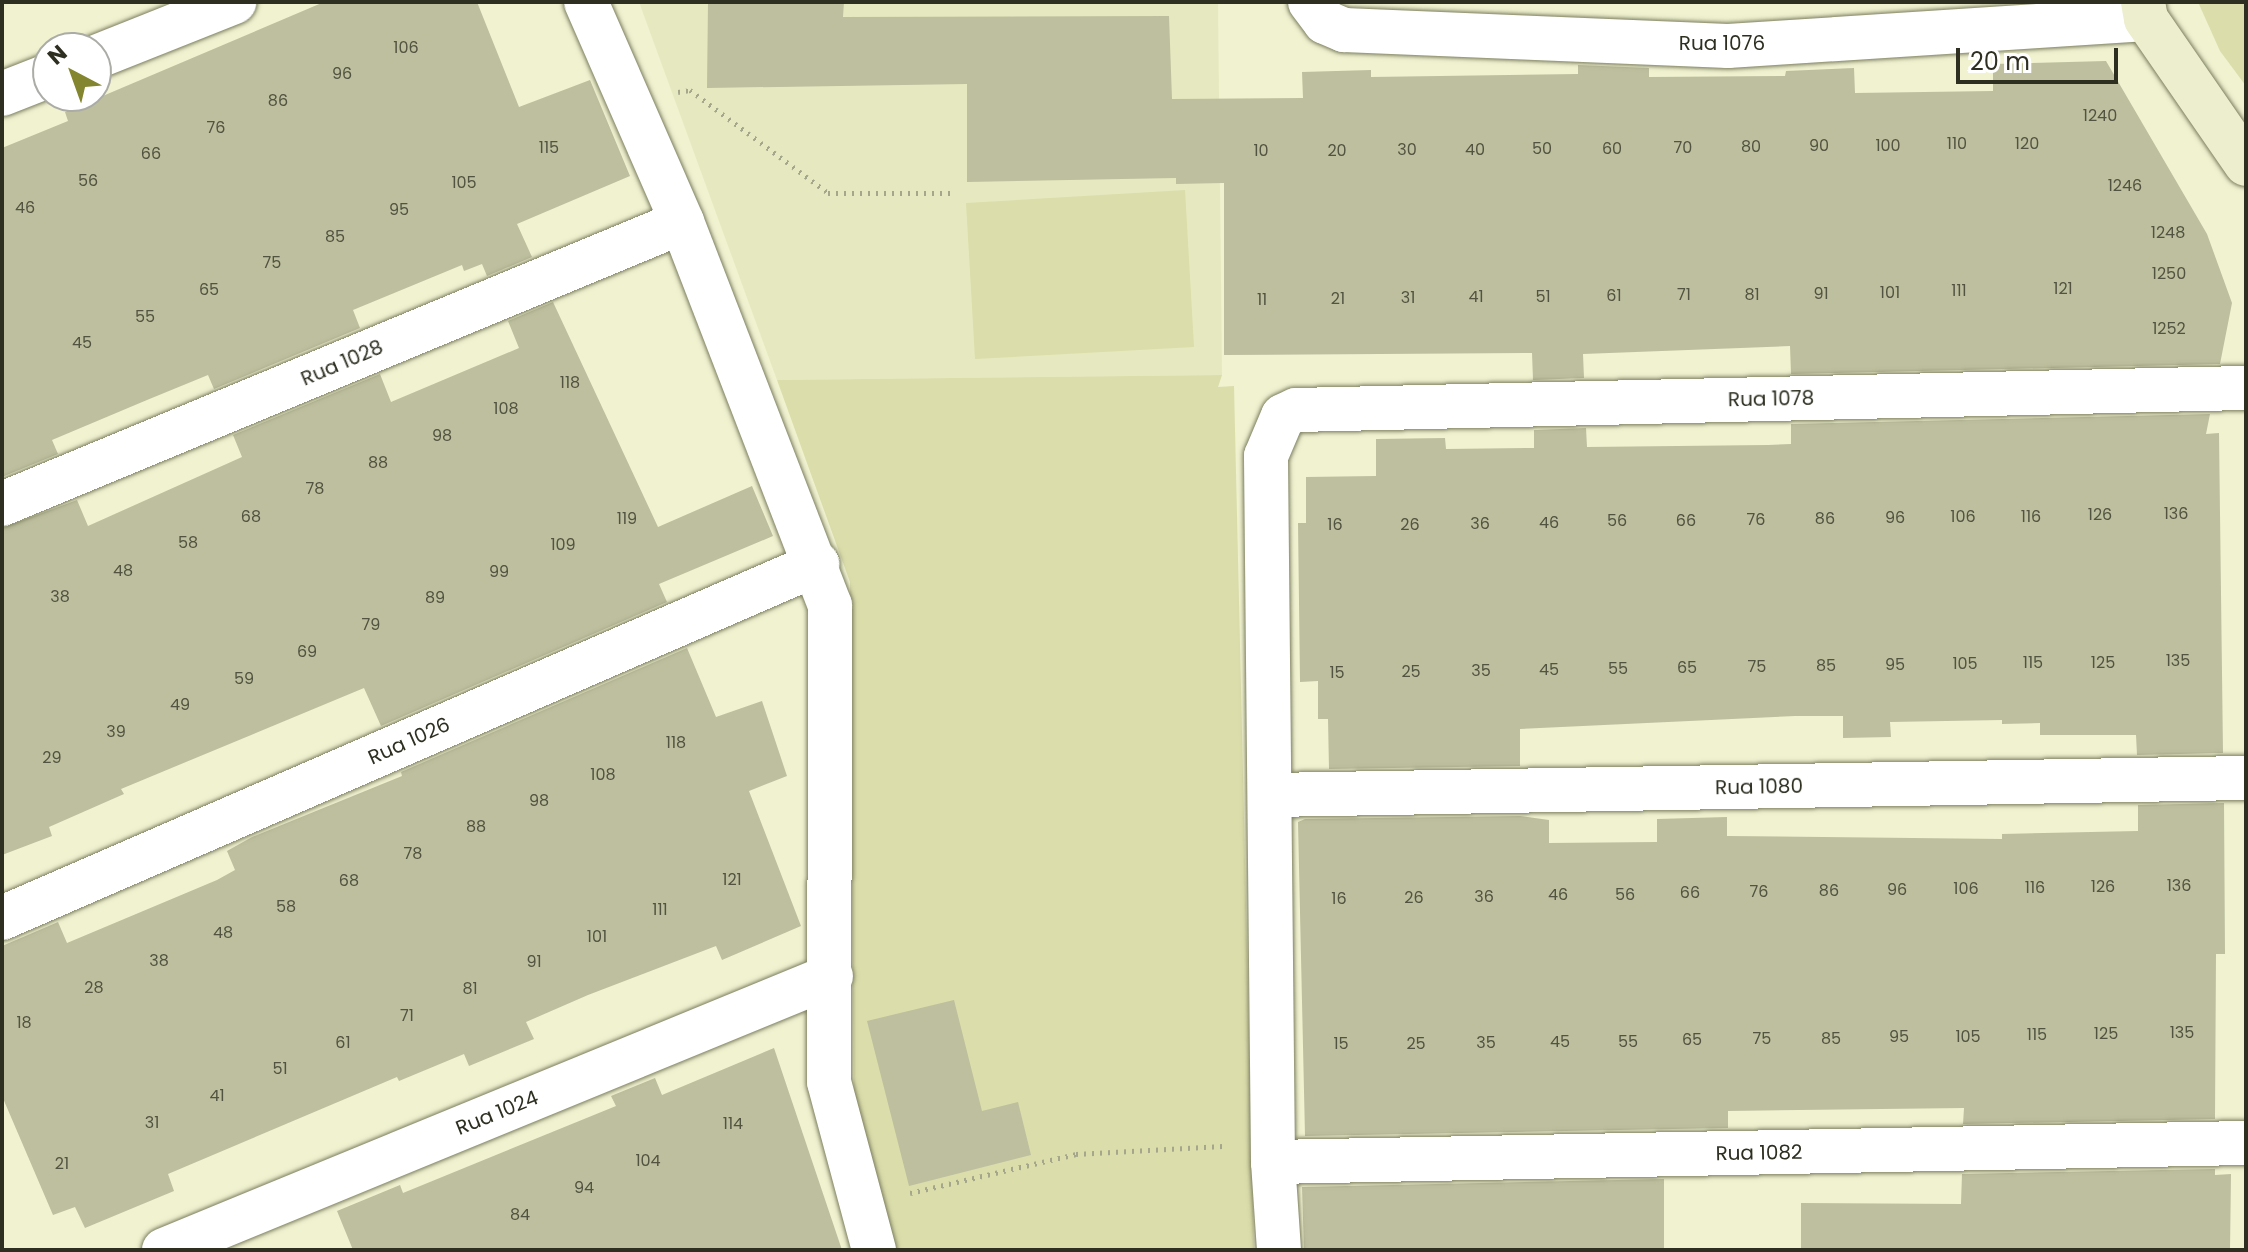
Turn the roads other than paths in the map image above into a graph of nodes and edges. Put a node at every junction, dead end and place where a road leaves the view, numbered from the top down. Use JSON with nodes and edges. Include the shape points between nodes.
{"nodes":[{"id":1,"x":234,"y":2,"type":"edge"},
{"id":2,"x":586,"y":2,"type":"edge"},
{"id":3,"x":1310,"y":2,"type":"edge"},
{"id":4,"x":2144,"y":11,"type":"edge"},
{"id":5,"x":112,"y":51,"type":"edge"},
{"id":6,"x":32,"y":82,"type":"edge"},
{"id":7,"x":2,"y":94,"type":"edge"},
{"id":8,"x":2246,"y":164,"type":"edge"},
{"id":9,"x":682,"y":222,"type":"junction"},
{"id":10,"x":2246,"y":388,"type":"edge"},
{"id":11,"x":2,"y":504,"type":"edge"},
{"id":12,"x":817,"y":564,"type":"junction"},
{"id":13,"x":2246,"y":778,"type":"edge"},
{"id":14,"x":1271,"y":795,"type":"junction"},
{"id":15,"x":2,"y":918,"type":"edge"},
{"id":16,"x":831,"y":976,"type":"junction"},
{"id":17,"x":2246,"y":1143,"type":"edge"},
{"id":18,"x":1255,"y":1154,"type":"junction"},
{"id":19,"x":164,"y":1250,"type":"edge"},
{"id":20,"x":874,"y":1250,"type":"edge"},
{"id":21,"x":1279,"y":1250,"type":"edge"}],
"edges":[{"from":1,"to":5,"type":"street"},
{"from":2,"to":9,"type":"street"},
{"from":3,"to":4,"type":"street","name":"Rua 1076","via":[[1325,22],[1344,30],[1728,46]]},
{"from":4,"to":8,"type":"street"},
{"from":6,"to":7,"type":"street"},
{"from":9,"to":11,"type":"street","name":"Rua 1028"},
{"from":9,"to":12,"type":"street"},
{"from":10,"to":14,"type":"street","name":"Rua 1078","via":[[1296,410],[1274,427],[1266,456]]},
{"from":12,"to":15,"type":"street","name":"Rua 1026"},
{"from":12,"to":16,"type":"street","via":[[830,605]]},
{"from":13,"to":14,"type":"street","name":"Rua 1080"},
{"from":14,"to":18,"type":"street"},
{"from":16,"to":19,"type":"street","name":"Rua 1024"},
{"from":16,"to":20,"type":"street","via":[[829,1082]]},
{"from":17,"to":18,"type":"street","name":"Rua 1082"},
{"from":18,"to":21,"type":"street"}]}
